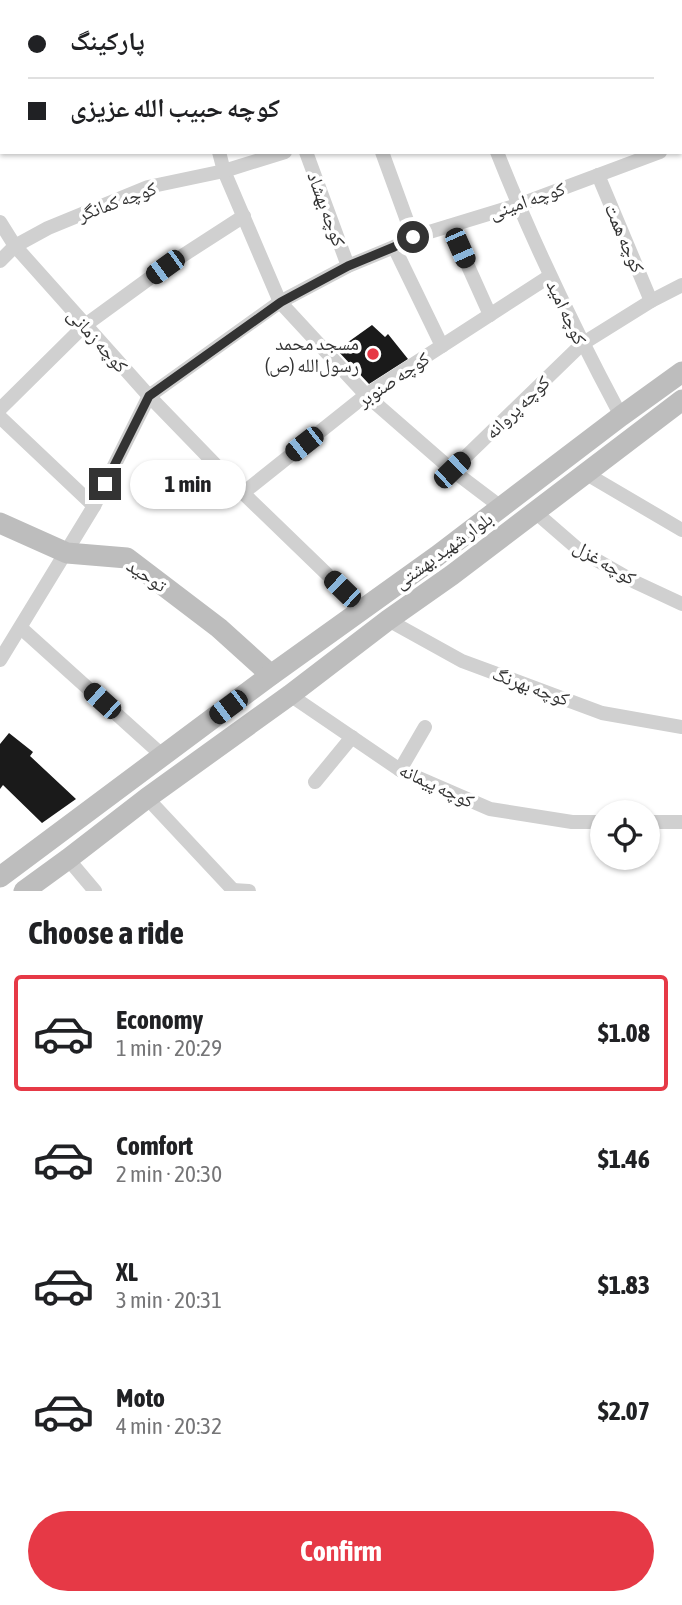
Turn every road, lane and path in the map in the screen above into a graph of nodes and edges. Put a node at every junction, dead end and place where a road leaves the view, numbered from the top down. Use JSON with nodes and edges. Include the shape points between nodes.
{"nodes":[{"id":1,"x":220,"y":154,"type":"edge"},
{"id":2,"x":279,"y":154,"type":"edge"},
{"id":3,"x":307,"y":154,"type":"edge"},
{"id":4,"x":383,"y":154,"type":"edge"},
{"id":5,"x":499,"y":154,"type":"edge"},
{"id":6,"x":655,"y":154,"type":"edge"},
{"id":7,"x":224,"y":171,"type":"junction"},
{"id":8,"x":598,"y":175,"type":"junction"},
{"id":9,"x":518,"y":205,"type":"junction"},
{"id":10,"x":244,"y":216,"type":"junction"},
{"id":11,"x":0,"y":222,"type":"edge"},
{"id":12,"x":450,"y":226,"type":"junction"},
{"id":13,"x":413,"y":237,"type":"junction"},
{"id":14,"x":15,"y":246,"type":"junction"},
{"id":15,"x":394,"y":247,"type":"junction"},
{"id":16,"x":0,"y":261,"type":"edge"},
{"id":17,"x":348,"y":266,"type":"junction"},
{"id":18,"x":550,"y":276,"type":"junction"},
{"id":19,"x":682,"y":285,"type":"edge"},
{"id":20,"x":651,"y":301,"type":"junction"},
{"id":21,"x":281,"y":302,"type":"junction"},
{"id":22,"x":490,"y":315,"type":"junction"},
{"id":23,"x":85,"y":326,"type":"junction"},
{"id":24,"x":582,"y":344,"type":"junction"},
{"id":25,"x":442,"y":346,"type":"junction"},
{"id":26,"x":682,"y":372,"type":"edge"},
{"id":27,"x":6,"y":393,"type":"edge"},
{"id":28,"x":366,"y":395,"type":"junction"},
{"id":29,"x":149,"y":396,"type":"junction"},
{"id":30,"x":682,"y":400,"type":"edge"},
{"id":31,"x":0,"y":409,"type":"edge"},
{"id":32,"x":0,"y":416,"type":"edge"},
{"id":33,"x":621,"y":416,"type":"junction"},
{"id":34,"x":452,"y":470,"type":"junction"},
{"id":35,"x":586,"y":472,"type":"junction"},
{"id":36,"x":243,"y":493,"type":"junction"},
{"id":37,"x":94,"y":506,"type":"junction"},
{"id":38,"x":501,"y":507,"type":"junction"},
{"id":39,"x":534,"y":511,"type":"junction"},
{"id":40,"x":0,"y":523,"type":"edge"},
{"id":41,"x":682,"y":530,"type":"edge"},
{"id":42,"x":66,"y":553,"type":"junction"},
{"id":43,"x":682,"y":604,"type":"edge"},
{"id":44,"x":362,"y":608,"type":"junction"},
{"id":45,"x":388,"y":620,"type":"junction"},
{"id":46,"x":21,"y":628,"type":"junction"},
{"id":47,"x":0,"y":660,"type":"edge"},
{"id":48,"x":271,"y":675,"type":"junction"},
{"id":49,"x":290,"y":695,"type":"junction"},
{"id":50,"x":425,"y":727,"type":"dead end"},
{"id":51,"x":682,"y":727,"type":"edge"},
{"id":52,"x":352,"y":737,"type":"junction"},
{"id":53,"x":163,"y":756,"type":"junction"},
{"id":54,"x":400,"y":770,"type":"junction"},
{"id":55,"x":315,"y":782,"type":"dead end"},
{"id":56,"x":147,"y":798,"type":"junction"},
{"id":57,"x":590,"y":822,"type":"edge"},
{"id":58,"x":660,"y":822,"type":"edge"},
{"id":59,"x":682,"y":822,"type":"edge"},
{"id":60,"x":68,"y":859,"type":"junction"},
{"id":61,"x":0,"y":877,"type":"edge"},
{"id":62,"x":24,"y":891,"type":"edge"},
{"id":63,"x":95,"y":891,"type":"edge"},
{"id":64,"x":233,"y":891,"type":"edge"},
{"id":65,"x":249,"y":891,"type":"edge"}],
"edges":[{"from":1,"to":7,"type":"street"},
{"from":2,"to":7,"type":"street","name":"کوچه کمانگر"},
{"from":3,"to":17,"type":"street","name":"کوچه بهشاد"},
{"from":4,"to":13,"type":"street"},
{"from":5,"to":9,"type":"street","name":"کوچه امید"},
{"from":6,"to":8,"type":"street","name":"کوچه امینی"},
{"from":7,"to":10,"type":"street"},
{"from":7,"to":14,"type":"street","name":"کوچه کمانگر","via":[[148,187]]},
{"from":8,"to":9,"type":"street","name":"کوچه امینی"},
{"from":8,"to":20,"type":"street","name":"کوچه همت"},
{"from":9,"to":12,"type":"street","name":"کوچه امینی"},
{"from":9,"to":18,"type":"street","name":"کوچه امید"},
{"from":10,"to":21,"type":"street"},
{"from":10,"to":23,"type":"street"},
{"from":11,"to":14,"type":"street","name":"کوچه زمانی"},
{"from":12,"to":13,"type":"street","name":"کوچه امینی"},
{"from":12,"to":22,"type":"street"},
{"from":13,"to":15,"type":"street","name":"کوچه امینی"},
{"from":14,"to":16,"type":"street","name":"کوچه کمانگر"},
{"from":14,"to":23,"type":"street","name":"کوچه زمانی"},
{"from":15,"to":17,"type":"street","name":"کوچه امینی"},
{"from":15,"to":25,"type":"street"},
{"from":17,"to":21,"type":"street","name":"کوچه امینی"},
{"from":18,"to":22,"type":"street","name":"کوچه صنوبر"},
{"from":18,"to":24,"type":"street","name":"کوچه امید"},
{"from":19,"to":20,"type":"street","name":"کوچه پروانه"},
{"from":20,"to":24,"type":"street","name":"کوچه پروانه"},
{"from":21,"to":28,"type":"street"},
{"from":21,"to":29,"type":"street","name":"کوچه امینی"},
{"from":22,"to":25,"type":"street","name":"کوچه صنوبر"},
{"from":23,"to":27,"type":"street"},
{"from":23,"to":29,"type":"street","name":"کوچه زمانی"},
{"from":24,"to":33,"type":"street","name":"کوچه امید"},
{"from":24,"to":34,"type":"street","name":"کوچه پروانه"},
{"from":25,"to":28,"type":"street","name":"کوچه صنوبر"},
{"from":26,"to":33,"type":"main road","name":"بلوار شهید بهشتی"},
{"from":27,"to":31,"type":"street"},
{"from":28,"to":34,"type":"street"},
{"from":28,"to":36,"type":"street","name":"کوچه صنوبر"},
{"from":29,"to":36,"type":"street","name":"کوچه زمانی"},
{"from":29,"to":37,"type":"street"},
{"from":30,"to":35,"type":"main road","name":"بلوار شهید بهشتی"},
{"from":32,"to":37,"type":"street"},
{"from":33,"to":38,"type":"main road","name":"بلوار شهید بهشتی"},
{"from":34,"to":38,"type":"street"},
{"from":35,"to":39,"type":"main road","name":"بلوار شهید بهشتی"},
{"from":35,"to":41,"type":"street"},
{"from":36,"to":44,"type":"street","name":"کوچه زمانی"},
{"from":37,"to":42,"type":"street"},
{"from":38,"to":44,"type":"main road","name":"بلوار شهید بهشتی"},
{"from":39,"to":43,"type":"street","name":"کوچه غزل","via":[[579,550]]},
{"from":39,"to":45,"type":"main road","name":"بلوار شهید بهشتی"},
{"from":40,"to":42,"type":"main road","name":"توحید"},
{"from":42,"to":46,"type":"street"},
{"from":42,"to":48,"type":"main road","name":"توحید","via":[[127,558],[219,628]]},
{"from":44,"to":48,"type":"main road","name":"بلوار شهید بهشتی"},
{"from":45,"to":49,"type":"main road","name":"بلوار شهید بهشتی"},
{"from":45,"to":51,"type":"street","name":"کوچه بهرنگ","via":[[462,661],[602,713]]},
{"from":46,"to":47,"type":"street"},
{"from":46,"to":53,"type":"street"},
{"from":48,"to":53,"type":"main road","name":"بلوار شهید بهشتی"},
{"from":49,"to":52,"type":"street","name":"کوچه پیمانه"},
{"from":49,"to":56,"type":"main road","name":"بلوار شهید بهشتی"},
{"from":50,"to":54,"type":"street"},
{"from":52,"to":54,"type":"street","name":"کوچه پیمانه"},
{"from":52,"to":55,"type":"street"},
{"from":53,"to":61,"type":"main road","name":"بلوار شهید بهشتی"},
{"from":54,"to":57,"type":"street","name":"کوچه پیمانه","via":[[490,809]]},
{"from":56,"to":60,"type":"main road","name":"بلوار شهید بهشتی"},
{"from":56,"to":64,"type":"street"},
{"from":58,"to":59,"type":"street"},
{"from":60,"to":62,"type":"main road","name":"بلوار شهید بهشتی"},
{"from":60,"to":63,"type":"street"},
{"from":64,"to":65,"type":"street"}]}
